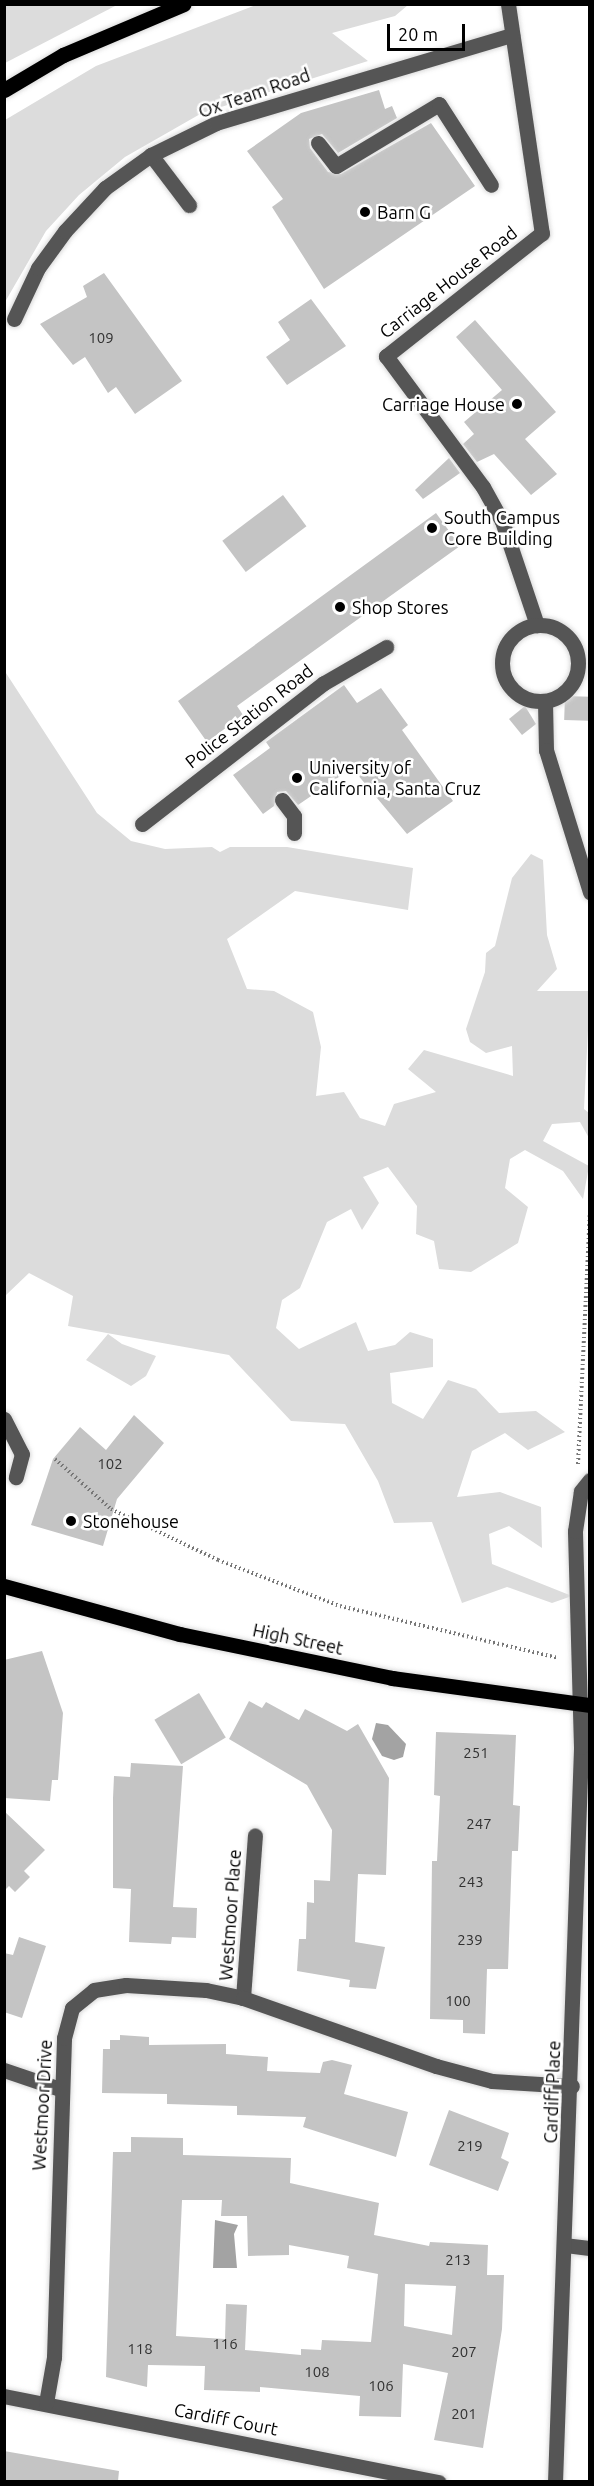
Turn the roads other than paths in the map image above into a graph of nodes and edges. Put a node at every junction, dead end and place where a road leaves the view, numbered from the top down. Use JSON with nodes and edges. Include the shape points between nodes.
{"nodes":[{"id":1,"x":184,"y":4,"type":"edge"},
{"id":2,"x":508,"y":4,"type":"edge"},
{"id":3,"x":512,"y":35,"type":"junction"},
{"id":4,"x":4,"y":90,"type":"edge"},
{"id":5,"x":318,"y":143,"type":"dead end"},
{"id":6,"x":151,"y":155,"type":"junction"},
{"id":7,"x":491,"y":185,"type":"dead end"},
{"id":8,"x":189,"y":206,"type":"dead end"},
{"id":9,"x":14,"y":319,"type":"dead end"},
{"id":10,"x":537,"y":625,"type":"junction"},
{"id":11,"x":386,"y":647,"type":"dead end"},
{"id":12,"x":545,"y":702,"type":"junction"},
{"id":13,"x":282,"y":800,"type":"dead end"},
{"id":14,"x":142,"y":824,"type":"dead end"},
{"id":15,"x":294,"y":833,"type":"dead end"},
{"id":16,"x":590,"y":892,"type":"edge"},
{"id":17,"x":4,"y":1419,"type":"edge"},
{"id":18,"x":16,"y":1477,"type":"dead end"},
{"id":19,"x":585,"y":1486,"type":"edge"},
{"id":20,"x":4,"y":1586,"type":"edge"},
{"id":21,"x":584,"y":1704,"type":"edge"},
{"id":22,"x":255,"y":1835,"type":"dead end"},
{"id":23,"x":584,"y":1844,"type":"edge"},
{"id":24,"x":243,"y":1998,"type":"junction"},
{"id":25,"x":4,"y":2070,"type":"edge"},
{"id":26,"x":572,"y":2086,"type":"junction"},
{"id":27,"x":60,"y":2089,"type":"junction"},
{"id":28,"x":565,"y":2245,"type":"junction"},
{"id":29,"x":590,"y":2248,"type":"edge"},
{"id":30,"x":4,"y":2396,"type":"edge"},
{"id":31,"x":46,"y":2403,"type":"junction"},
{"id":32,"x":439,"y":2481,"type":"edge"},
{"id":33,"x":555,"y":2481,"type":"edge"}],
"edges":[{"from":1,"to":4,"type":"main road","via":[[63,55]]},
{"from":2,"to":3,"type":"street","name":"Carriage House Road"},
{"from":3,"to":6,"type":"street","name":"Ox Team Road","via":[[216,123]]},
{"from":3,"to":10,"type":"street","name":"Carriage House Road","via":[[542,233],[386,356],[483,487],[502,521]]},
{"from":5,"to":7,"type":"street","via":[[336,166],[439,104]]},
{"from":6,"to":8,"type":"street"},
{"from":6,"to":9,"type":"street","name":"Ox Team Road","via":[[105,188],[65,231],[38,268]]},
{"from":10,"to":12,"type":"street","via":[[560,631],[573,645],[578,662],[571,685]]},
{"from":10,"to":12,"type":"street","via":[[513,635],[506,645],[502,671],[515,692]]},
{"from":11,"to":14,"type":"street","name":"Police Station Road","via":[[324,683]]},
{"from":12,"to":16,"type":"street","via":[[546,750]]},
{"from":13,"to":15,"type":"street","via":[[294,816]]},
{"from":17,"to":18,"type":"street","via":[[22,1454]]},
{"from":19,"to":21,"type":"street","name":"Cardiff Place","via":[[575,1531],[576,1662]]},
{"from":20,"to":21,"type":"main road","name":"High Street","via":[[169,1632],[381,1676]]},
{"from":21,"to":23,"type":"street","name":"Cardiff Place"},
{"from":22,"to":24,"type":"street","name":"Westmoor Place"},
{"from":23,"to":26,"type":"street","name":"Cardiff Place"},
{"from":24,"to":26,"type":"street","name":"Westmoor Drive","via":[[436,2066],[492,2080]]},
{"from":24,"to":27,"type":"street","name":"Westmoor Drive","via":[[206,1990],[137,1986],[94,1990],[72,2008]]},
{"from":25,"to":27,"type":"street"},
{"from":26,"to":28,"type":"street","name":"Cardiff Place"},
{"from":27,"to":31,"type":"street","name":"Westmoor Drive","via":[[54,2357]]},
{"from":28,"to":29,"type":"street"},
{"from":28,"to":33,"type":"street","name":"Cardiff Place"},
{"from":30,"to":31,"type":"street","name":"Cardiff Court"},
{"from":31,"to":32,"type":"street","name":"Cardiff Court"}]}
